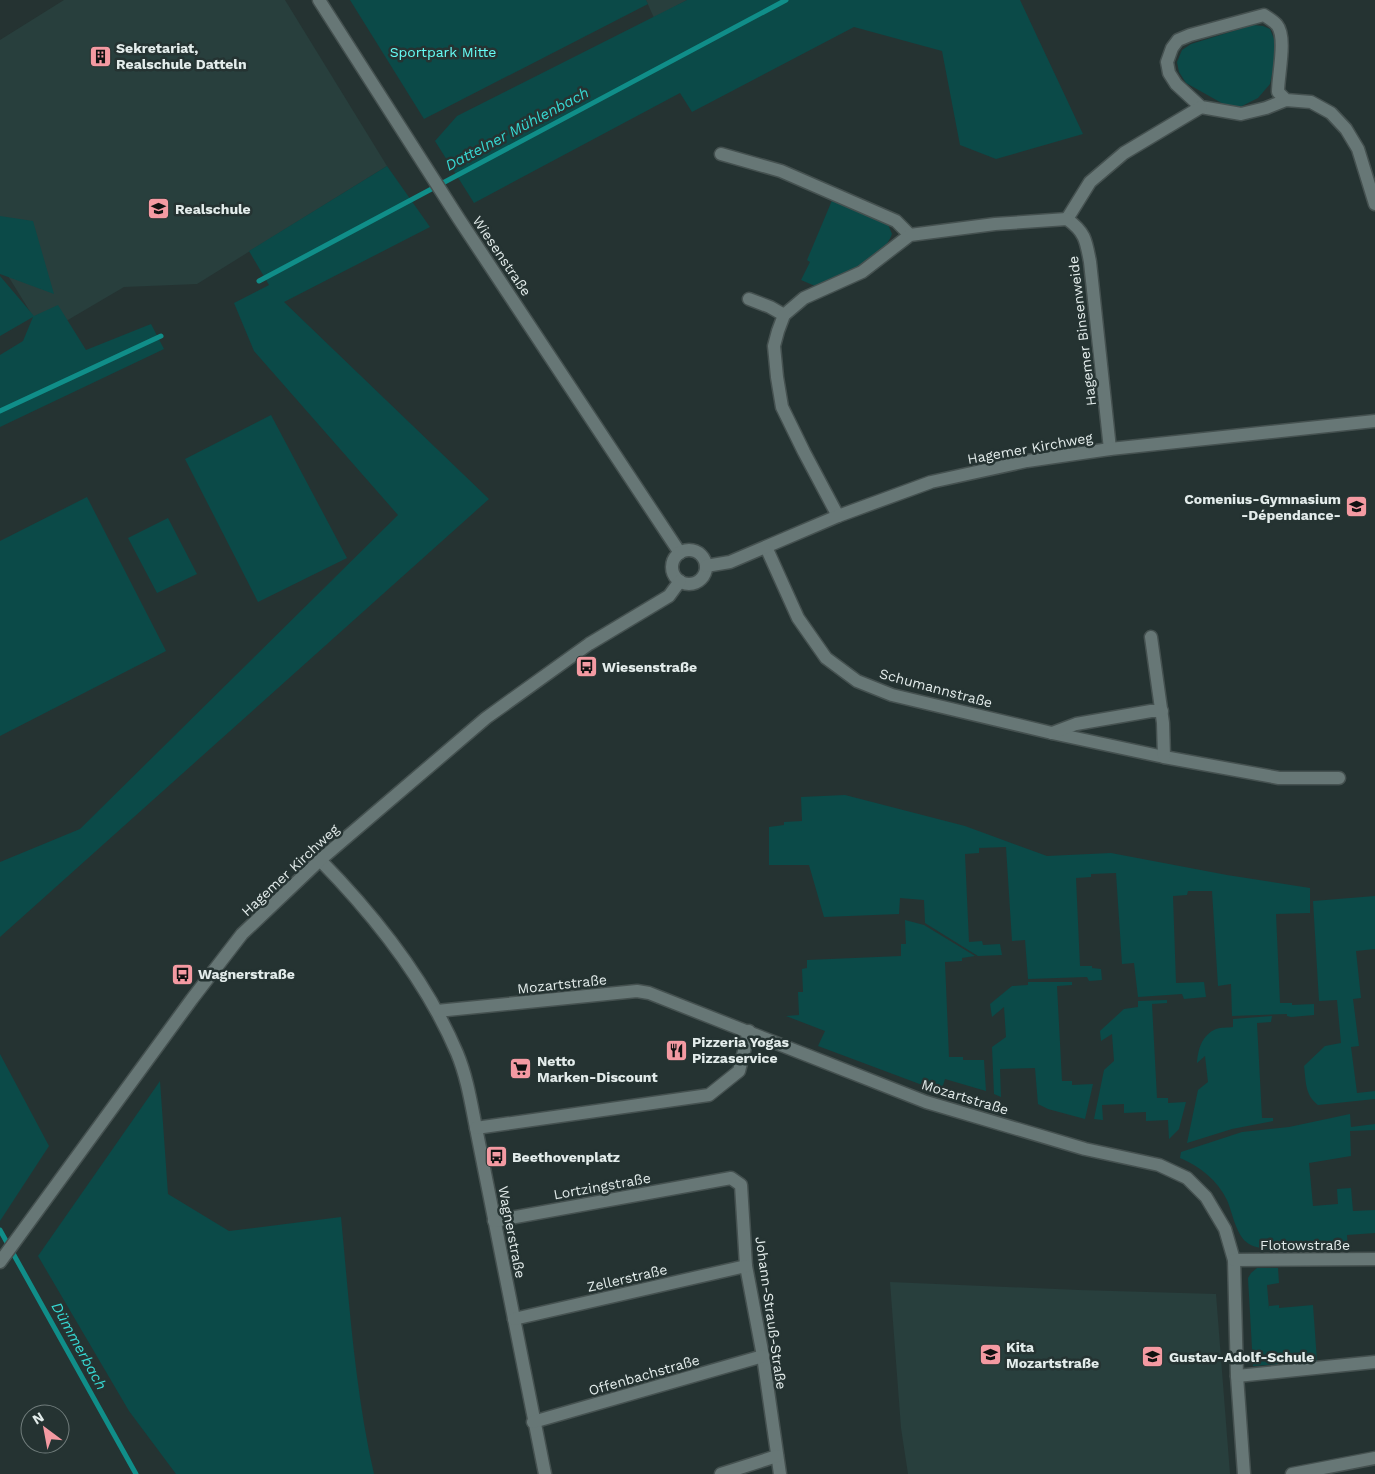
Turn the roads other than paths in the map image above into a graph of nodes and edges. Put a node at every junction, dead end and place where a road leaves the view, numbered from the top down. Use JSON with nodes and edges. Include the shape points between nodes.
{"nodes":[{"id":1,"x":319,"y":0,"type":"edge"},
{"id":2,"x":1286,"y":100,"type":"junction"},
{"id":3,"x":1201,"y":107,"type":"junction"},
{"id":4,"x":721,"y":154,"type":"dead end"},
{"id":5,"x":1375,"y":204,"type":"edge"},
{"id":6,"x":1067,"y":219,"type":"junction"},
{"id":7,"x":910,"y":235,"type":"junction"},
{"id":8,"x":749,"y":299,"type":"dead end"},
{"id":9,"x":784,"y":315,"type":"junction"},
{"id":10,"x":1375,"y":421,"type":"edge"},
{"id":11,"x":1110,"y":449,"type":"junction"},
{"id":12,"x":838,"y":516,"type":"junction"},
{"id":13,"x":766,"y":546,"type":"junction"},
{"id":14,"x":680,"y":553,"type":"junction"},
{"id":15,"x":706,"y":566,"type":"junction"},
{"id":16,"x":680,"y":581,"type":"junction"},
{"id":17,"x":1151,"y":637,"type":"dead end"},
{"id":18,"x":1162,"y":711,"type":"junction"},
{"id":19,"x":1052,"y":733,"type":"junction"},
{"id":20,"x":1164,"y":757,"type":"junction"},
{"id":21,"x":1339,"y":778,"type":"dead end"},
{"id":22,"x":320,"y":860,"type":"junction"},
{"id":23,"x":437,"y":1011,"type":"junction"},
{"id":24,"x":748,"y":1031,"type":"junction"},
{"id":25,"x":476,"y":1128,"type":"junction"},
{"id":26,"x":715,"y":1181,"type":"joint"},
{"id":27,"x":494,"y":1221,"type":"junction"},
{"id":28,"x":1375,"y":1259,"type":"edge"},
{"id":29,"x":1234,"y":1260,"type":"junction"},
{"id":30,"x":0,"y":1262,"type":"edge"},
{"id":31,"x":746,"y":1266,"type":"junction"},
{"id":32,"x":514,"y":1319,"type":"junction"},
{"id":33,"x":763,"y":1356,"type":"junction"},
{"id":34,"x":1375,"y":1362,"type":"edge"},
{"id":35,"x":1237,"y":1376,"type":"junction"},
{"id":36,"x":534,"y":1422,"type":"junction"},
{"id":37,"x":777,"y":1456,"type":"junction"},
{"id":38,"x":1375,"y":1458,"type":"edge"},
{"id":39,"x":545,"y":1474,"type":"edge"},
{"id":40,"x":722,"y":1474,"type":"edge"},
{"id":41,"x":780,"y":1474,"type":"edge"},
{"id":42,"x":1244,"y":1474,"type":"edge"},
{"id":43,"x":1292,"y":1474,"type":"edge"}],
"edges":[{"from":1,"to":14,"type":"street","name":"Wiesenstraße"},
{"from":2,"to":3,"type":"street","via":[[1241,114]]},
{"from":2,"to":3,"type":"street","via":[[1278,92],[1283,43],[1278,26],[1264,16],[1190,35],[1178,40],[1172,48],[1167,62],[1169,73]]},
{"from":2,"to":5,"type":"street","via":[[1311,102],[1331,113],[1346,129],[1358,149]]},
{"from":3,"to":6,"type":"street","via":[[1124,153],[1090,182]]},
{"from":4,"to":7,"type":"street","via":[[780,171],[896,221]]},
{"from":6,"to":7,"type":"street"},
{"from":6,"to":11,"type":"street","name":"Hagemer Binsenweide","via":[[1086,239]]},
{"from":7,"to":9,"type":"street","via":[[862,272],[804,298]]},
{"from":8,"to":9,"type":"street"},
{"from":9,"to":12,"type":"street","via":[[774,346],[782,407]]},
{"from":10,"to":11,"type":"street","name":"Hagemer Kirchweg"},
{"from":11,"to":12,"type":"street","name":"Hagemer Kirchweg","via":[[1027,461],[931,482]]},
{"from":12,"to":13,"type":"street","name":"Hagemer Kirchweg"},
{"from":13,"to":15,"type":"street","name":"Hagemer Kirchweg","via":[[730,562]]},
{"from":13,"to":19,"type":"street","name":"Schumannstraße","via":[[798,618],[826,658],[857,681],[892,695]]},
{"from":14,"to":15,"type":"street","via":[[696,552]]},
{"from":14,"to":16,"type":"street","via":[[672,567]]},
{"from":15,"to":16,"type":"street","via":[[696,582]]},
{"from":16,"to":22,"type":"street","name":"Hagemer Kirchweg","via":[[669,596],[589,644],[486,718]]},
{"from":17,"to":18,"type":"street"},
{"from":18,"to":19,"type":"street","via":[[1076,724]]},
{"from":18,"to":20,"type":"street"},
{"from":19,"to":20,"type":"street","name":"Schumannstraße"},
{"from":20,"to":21,"type":"street","name":"Schumannstraße","via":[[1279,778]]},
{"from":22,"to":23,"type":"street","name":"Wagnerstraße","via":[[396,947]]},
{"from":22,"to":30,"type":"street","name":"Hagemer Kirchweg","via":[[227,952]]},
{"from":23,"to":24,"type":"street","name":"Mozartstraße","via":[[637,991]]},
{"from":23,"to":25,"type":"street","name":"Wagnerstraße","via":[[458,1054]]},
{"from":24,"to":25,"type":"street","via":[[739,1071],[709,1095]]},
{"from":24,"to":29,"type":"street","name":"Mozartstraße","via":[[926,1102],[1085,1149],[1159,1165],[1186,1178],[1206,1197],[1224,1229]]},
{"from":25,"to":27,"type":"street","name":"Wagnerstraße"},
{"from":26,"to":27,"type":"street","name":"Lortzingstraße"},
{"from":26,"to":31,"type":"street","name":"Johann-Strauß-Straße","via":[[731,1178],[741,1185]]},
{"from":27,"to":32,"type":"street","name":"Wagnerstraße"},
{"from":28,"to":29,"type":"street","name":"Flotowstraße"},
{"from":29,"to":35,"type":"street","name":"Mozartstraße"},
{"from":31,"to":32,"type":"street","name":"Zellerstraße"},
{"from":31,"to":33,"type":"street","name":"Johann-Strauß-Straße"},
{"from":32,"to":36,"type":"street","name":"Wagnerstraße"},
{"from":33,"to":36,"type":"street","name":"Offenbachstraße"},
{"from":33,"to":37,"type":"street","name":"Johann-Strauß-Straße"},
{"from":34,"to":35,"type":"street"},
{"from":35,"to":42,"type":"street","name":"Mozartstraße"},
{"from":36,"to":39,"type":"street","name":"Wagnerstraße"},
{"from":37,"to":40,"type":"street"},
{"from":37,"to":41,"type":"street","name":"Johann-Strauß-Straße"},
{"from":38,"to":43,"type":"street"}]}
